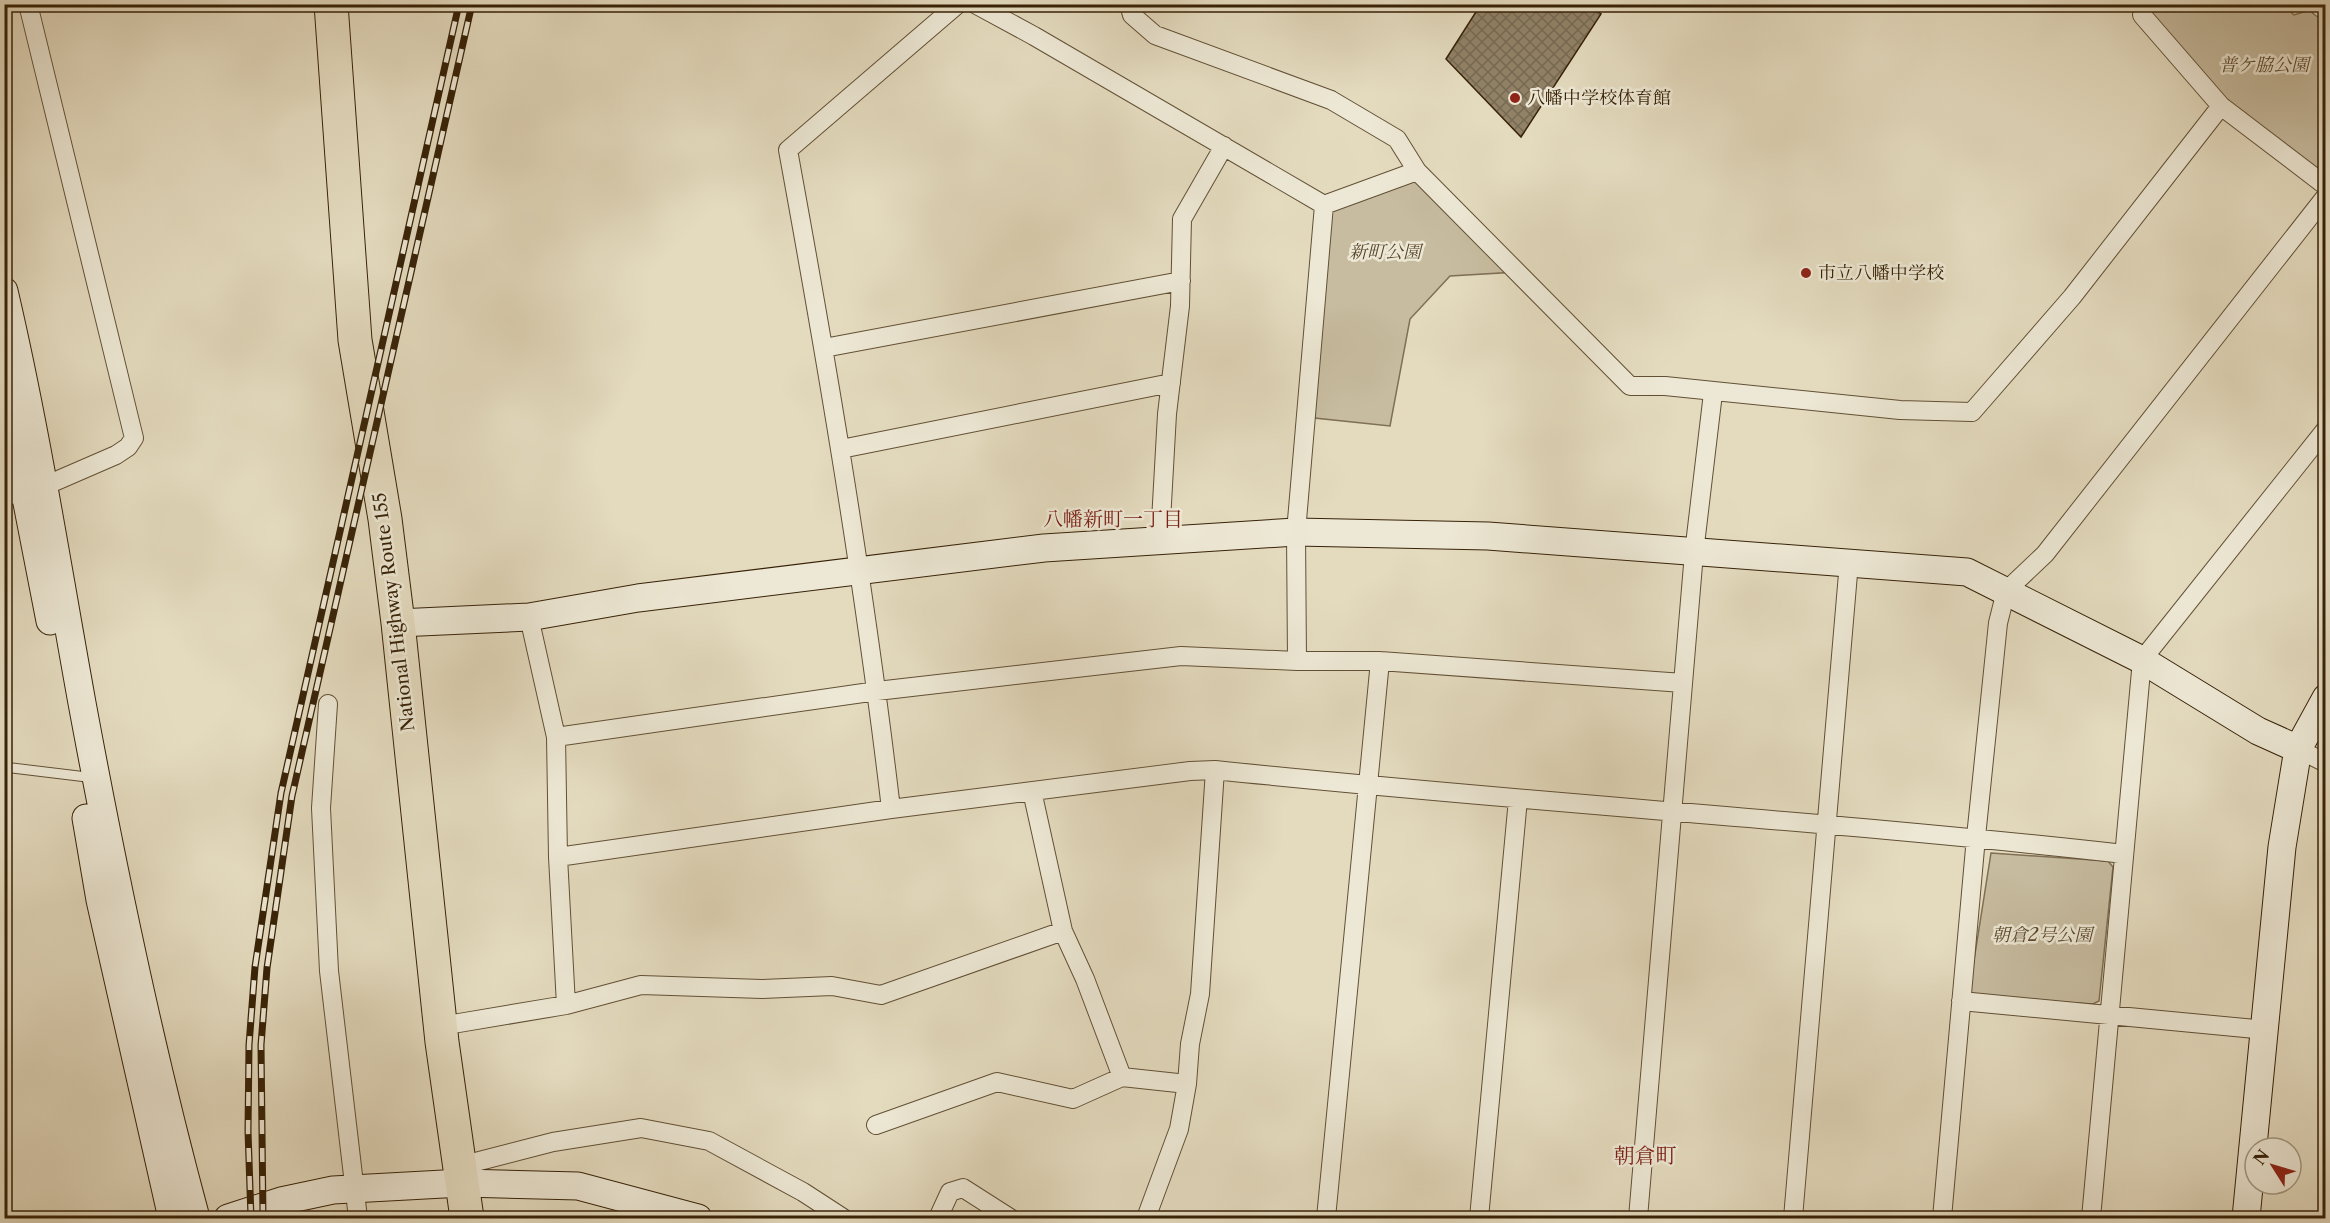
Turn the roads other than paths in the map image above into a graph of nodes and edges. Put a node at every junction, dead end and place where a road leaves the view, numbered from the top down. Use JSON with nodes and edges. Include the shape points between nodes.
{"nodes":[{"id":1,"x":28,"y":4,"type":"edge"},
{"id":2,"x":331,"y":4,"type":"edge"},
{"id":3,"x":957,"y":4,"type":"edge"},
{"id":4,"x":975,"y":4,"type":"edge"},
{"id":5,"x":1129,"y":4,"type":"edge"},
{"id":6,"x":2142,"y":15,"type":"dead end"},
{"id":7,"x":2221,"y":106,"type":"junction"},
{"id":8,"x":1224,"y":146,"type":"junction"},
{"id":9,"x":1417,"y":171,"type":"junction"},
{"id":10,"x":2325,"y":186,"type":"edge"},
{"id":11,"x":2325,"y":196,"type":"edge"},
{"id":12,"x":1324,"y":205,"type":"junction"},
{"id":13,"x":1181,"y":281,"type":"junction"},
{"id":14,"x":4,"y":291,"type":"edge"},
{"id":15,"x":824,"y":348,"type":"junction"},
{"id":16,"x":1172,"y":382,"type":"junction"},
{"id":17,"x":4,"y":386,"type":"edge"},
{"id":18,"x":1713,"y":393,"type":"junction"},
{"id":19,"x":2325,"y":429,"type":"edge"},
{"id":20,"x":841,"y":448,"type":"junction"},
{"id":21,"x":26,"y":494,"type":"edge"},
{"id":22,"x":1296,"y":532,"type":"junction"},
{"id":23,"x":1160,"y":539,"type":"junction"},
{"id":24,"x":1694,"y":553,"type":"junction"},
{"id":25,"x":1849,"y":562,"type":"junction"},
{"id":26,"x":858,"y":572,"type":"junction"},
{"id":27,"x":2006,"y":591,"type":"junction"},
{"id":28,"x":529,"y":617,"type":"junction"},
{"id":29,"x":398,"y":623,"type":"junction"},
{"id":30,"x":2142,"y":660,"type":"junction"},
{"id":31,"x":1297,"y":661,"type":"junction"},
{"id":32,"x":1380,"y":661,"type":"junction"},
{"id":33,"x":1683,"y":683,"type":"junction"},
{"id":34,"x":877,"y":691,"type":"junction"},
{"id":35,"x":2325,"y":698,"type":"edge"},
{"id":36,"x":328,"y":704,"type":"dead end"},
{"id":37,"x":556,"y":737,"type":"junction"},
{"id":38,"x":2298,"y":749,"type":"junction"},
{"id":39,"x":2325,"y":763,"type":"edge"},
{"id":40,"x":4,"y":767,"type":"edge"},
{"id":41,"x":1215,"y":770,"type":"junction"},
{"id":42,"x":88,"y":777,"type":"junction"},
{"id":43,"x":1368,"y":786,"type":"junction"},
{"id":44,"x":1032,"y":791,"type":"junction"},
{"id":45,"x":1518,"y":799,"type":"junction"},
{"id":46,"x":891,"y":809,"type":"junction"},
{"id":47,"x":1674,"y":813,"type":"junction"},
{"id":48,"x":1827,"y":827,"type":"junction"},
{"id":49,"x":1976,"y":837,"type":"junction"},
{"id":50,"x":2124,"y":854,"type":"junction"},
{"id":51,"x":558,"y":857,"type":"junction"},
{"id":52,"x":1063,"y":931,"type":"junction"},
{"id":53,"x":1961,"y":1001,"type":"junction"},
{"id":54,"x":566,"y":1005,"type":"junction"},
{"id":55,"x":2110,"y":1015,"type":"junction"},
{"id":56,"x":441,"y":1026,"type":"junction"},
{"id":57,"x":2266,"y":1030,"type":"junction"},
{"id":58,"x":1122,"y":1077,"type":"junction"},
{"id":59,"x":1187,"y":1084,"type":"junction"},
{"id":60,"x":876,"y":1125,"type":"dead end"},
{"id":61,"x":461,"y":1174,"type":"junction"},
{"id":62,"x":354,"y":1187,"type":"junction"},
{"id":63,"x":172,"y":1218,"type":"edge"},
{"id":64,"x":196,"y":1218,"type":"edge"},
{"id":65,"x":228,"y":1218,"type":"edge"},
{"id":66,"x":358,"y":1218,"type":"edge"},
{"id":67,"x":467,"y":1218,"type":"edge"},
{"id":68,"x":698,"y":1218,"type":"edge"},
{"id":69,"x":843,"y":1218,"type":"edge"},
{"id":70,"x":938,"y":1218,"type":"edge"},
{"id":71,"x":1010,"y":1218,"type":"edge"},
{"id":72,"x":1146,"y":1218,"type":"edge"},
{"id":73,"x":1326,"y":1218,"type":"edge"},
{"id":74,"x":1479,"y":1218,"type":"edge"},
{"id":75,"x":1638,"y":1218,"type":"edge"},
{"id":76,"x":1792,"y":1218,"type":"edge"},
{"id":77,"x":1942,"y":1218,"type":"edge"},
{"id":78,"x":2091,"y":1218,"type":"edge"},
{"id":79,"x":2246,"y":1218,"type":"edge"}],
"edges":[{"from":1,"to":21,"type":"street","via":[[134,438],[116,455]]},
{"from":2,"to":29,"type":"highway","name":"National Highway Route 155","via":[[355,340]]},
{"from":3,"to":15,"type":"street","via":[[788,150]]},
{"from":4,"to":8,"type":"street"},
{"from":5,"to":9,"type":"street","via":[[1132,15],[1155,34],[1331,100],[1397,139]]},
{"from":6,"to":7,"type":"street"},
{"from":7,"to":10,"type":"street"},
{"from":7,"to":18,"type":"street","via":[[2072,297],[1972,412],[1899,410]]},
{"from":8,"to":12,"type":"street"},
{"from":8,"to":13,"type":"street","via":[[1182,219]]},
{"from":9,"to":12,"type":"street"},
{"from":9,"to":18,"type":"street","via":[[1630,386]]},
{"from":11,"to":27,"type":"street","via":[[2044,554]]},
{"from":12,"to":22,"type":"street"},
{"from":13,"to":15,"type":"street"},
{"from":13,"to":16,"type":"street"},
{"from":14,"to":21,"type":"street"},
{"from":15,"to":20,"type":"street"},
{"from":16,"to":20,"type":"street"},
{"from":16,"to":23,"type":"street"},
{"from":17,"to":21,"type":"street"},
{"from":18,"to":24,"type":"street"},
{"from":19,"to":30,"type":"street"},
{"from":20,"to":26,"type":"street"},
{"from":21,"to":42,"type":"street"},
{"from":22,"to":23,"type":"street"},
{"from":22,"to":24,"type":"street","via":[[1488,536]]},
{"from":22,"to":31,"type":"street"},
{"from":23,"to":26,"type":"street","via":[[1044,548]]},
{"from":24,"to":25,"type":"street"},
{"from":24,"to":33,"type":"street"},
{"from":25,"to":27,"type":"street","via":[[1967,572]]},
{"from":25,"to":48,"type":"street"},
{"from":26,"to":28,"type":"street","via":[[638,598]]},
{"from":26,"to":34,"type":"street"},
{"from":27,"to":30,"type":"street"},
{"from":27,"to":49,"type":"street","via":[[1998,623]]},
{"from":28,"to":29,"type":"street"},
{"from":28,"to":37,"type":"street"},
{"from":29,"to":56,"type":"highway","name":"National Highway Route 155"},
{"from":30,"to":38,"type":"street","via":[[2258,731]]},
{"from":30,"to":50,"type":"street"},
{"from":31,"to":32,"type":"street"},
{"from":31,"to":34,"type":"street","via":[[1181,656]]},
{"from":32,"to":33,"type":"street"},
{"from":32,"to":43,"type":"street"},
{"from":33,"to":47,"type":"street"},
{"from":34,"to":37,"type":"street"},
{"from":34,"to":46,"type":"street"},
{"from":35,"to":38,"type":"street"},
{"from":36,"to":62,"type":"street","via":[[321,808],[329,971]]},
{"from":37,"to":51,"type":"street"},
{"from":38,"to":39,"type":"street"},
{"from":38,"to":57,"type":"street","via":[[2282,847]]},
{"from":40,"to":42,"type":"lane"},
{"from":41,"to":43,"type":"street"},
{"from":41,"to":44,"type":"street"},
{"from":41,"to":59,"type":"street","via":[[1200,994]]},
{"from":42,"to":63,"type":"street","via":[[100,900]]},
{"from":42,"to":64,"type":"street"},
{"from":43,"to":45,"type":"street"},
{"from":43,"to":73,"type":"street"},
{"from":44,"to":46,"type":"street"},
{"from":44,"to":52,"type":"street"},
{"from":45,"to":47,"type":"street"},
{"from":45,"to":74,"type":"street"},
{"from":46,"to":51,"type":"street"},
{"from":47,"to":48,"type":"street"},
{"from":47,"to":75,"type":"street"},
{"from":48,"to":49,"type":"street"},
{"from":48,"to":76,"type":"street"},
{"from":49,"to":50,"type":"street"},
{"from":49,"to":53,"type":"street"},
{"from":50,"to":55,"type":"street"},
{"from":51,"to":54,"type":"street"},
{"from":52,"to":54,"type":"street","via":[[881,995],[832,986],[762,989],[641,985]]},
{"from":52,"to":58,"type":"street"},
{"from":53,"to":55,"type":"street"},
{"from":53,"to":77,"type":"street"},
{"from":54,"to":56,"type":"street"},
{"from":55,"to":57,"type":"street"},
{"from":55,"to":78,"type":"street"},
{"from":56,"to":61,"type":"highway","name":"National Highway Route 155"},
{"from":57,"to":79,"type":"street"},
{"from":58,"to":59,"type":"street"},
{"from":58,"to":60,"type":"street","via":[[1073,1100],[997,1082]]},
{"from":59,"to":72,"type":"street","via":[[1179,1129]]},
{"from":61,"to":62,"type":"street"},
{"from":61,"to":67,"type":"highway","name":"National Highway Route 155"},
{"from":61,"to":68,"type":"street","via":[[578,1186]]},
{"from":61,"to":69,"type":"street","via":[[553,1142],[641,1128],[709,1141]]},
{"from":62,"to":65,"type":"street"},
{"from":62,"to":66,"type":"street"},
{"from":70,"to":71,"type":"street","via":[[950,1192],[963,1188]]}]}
